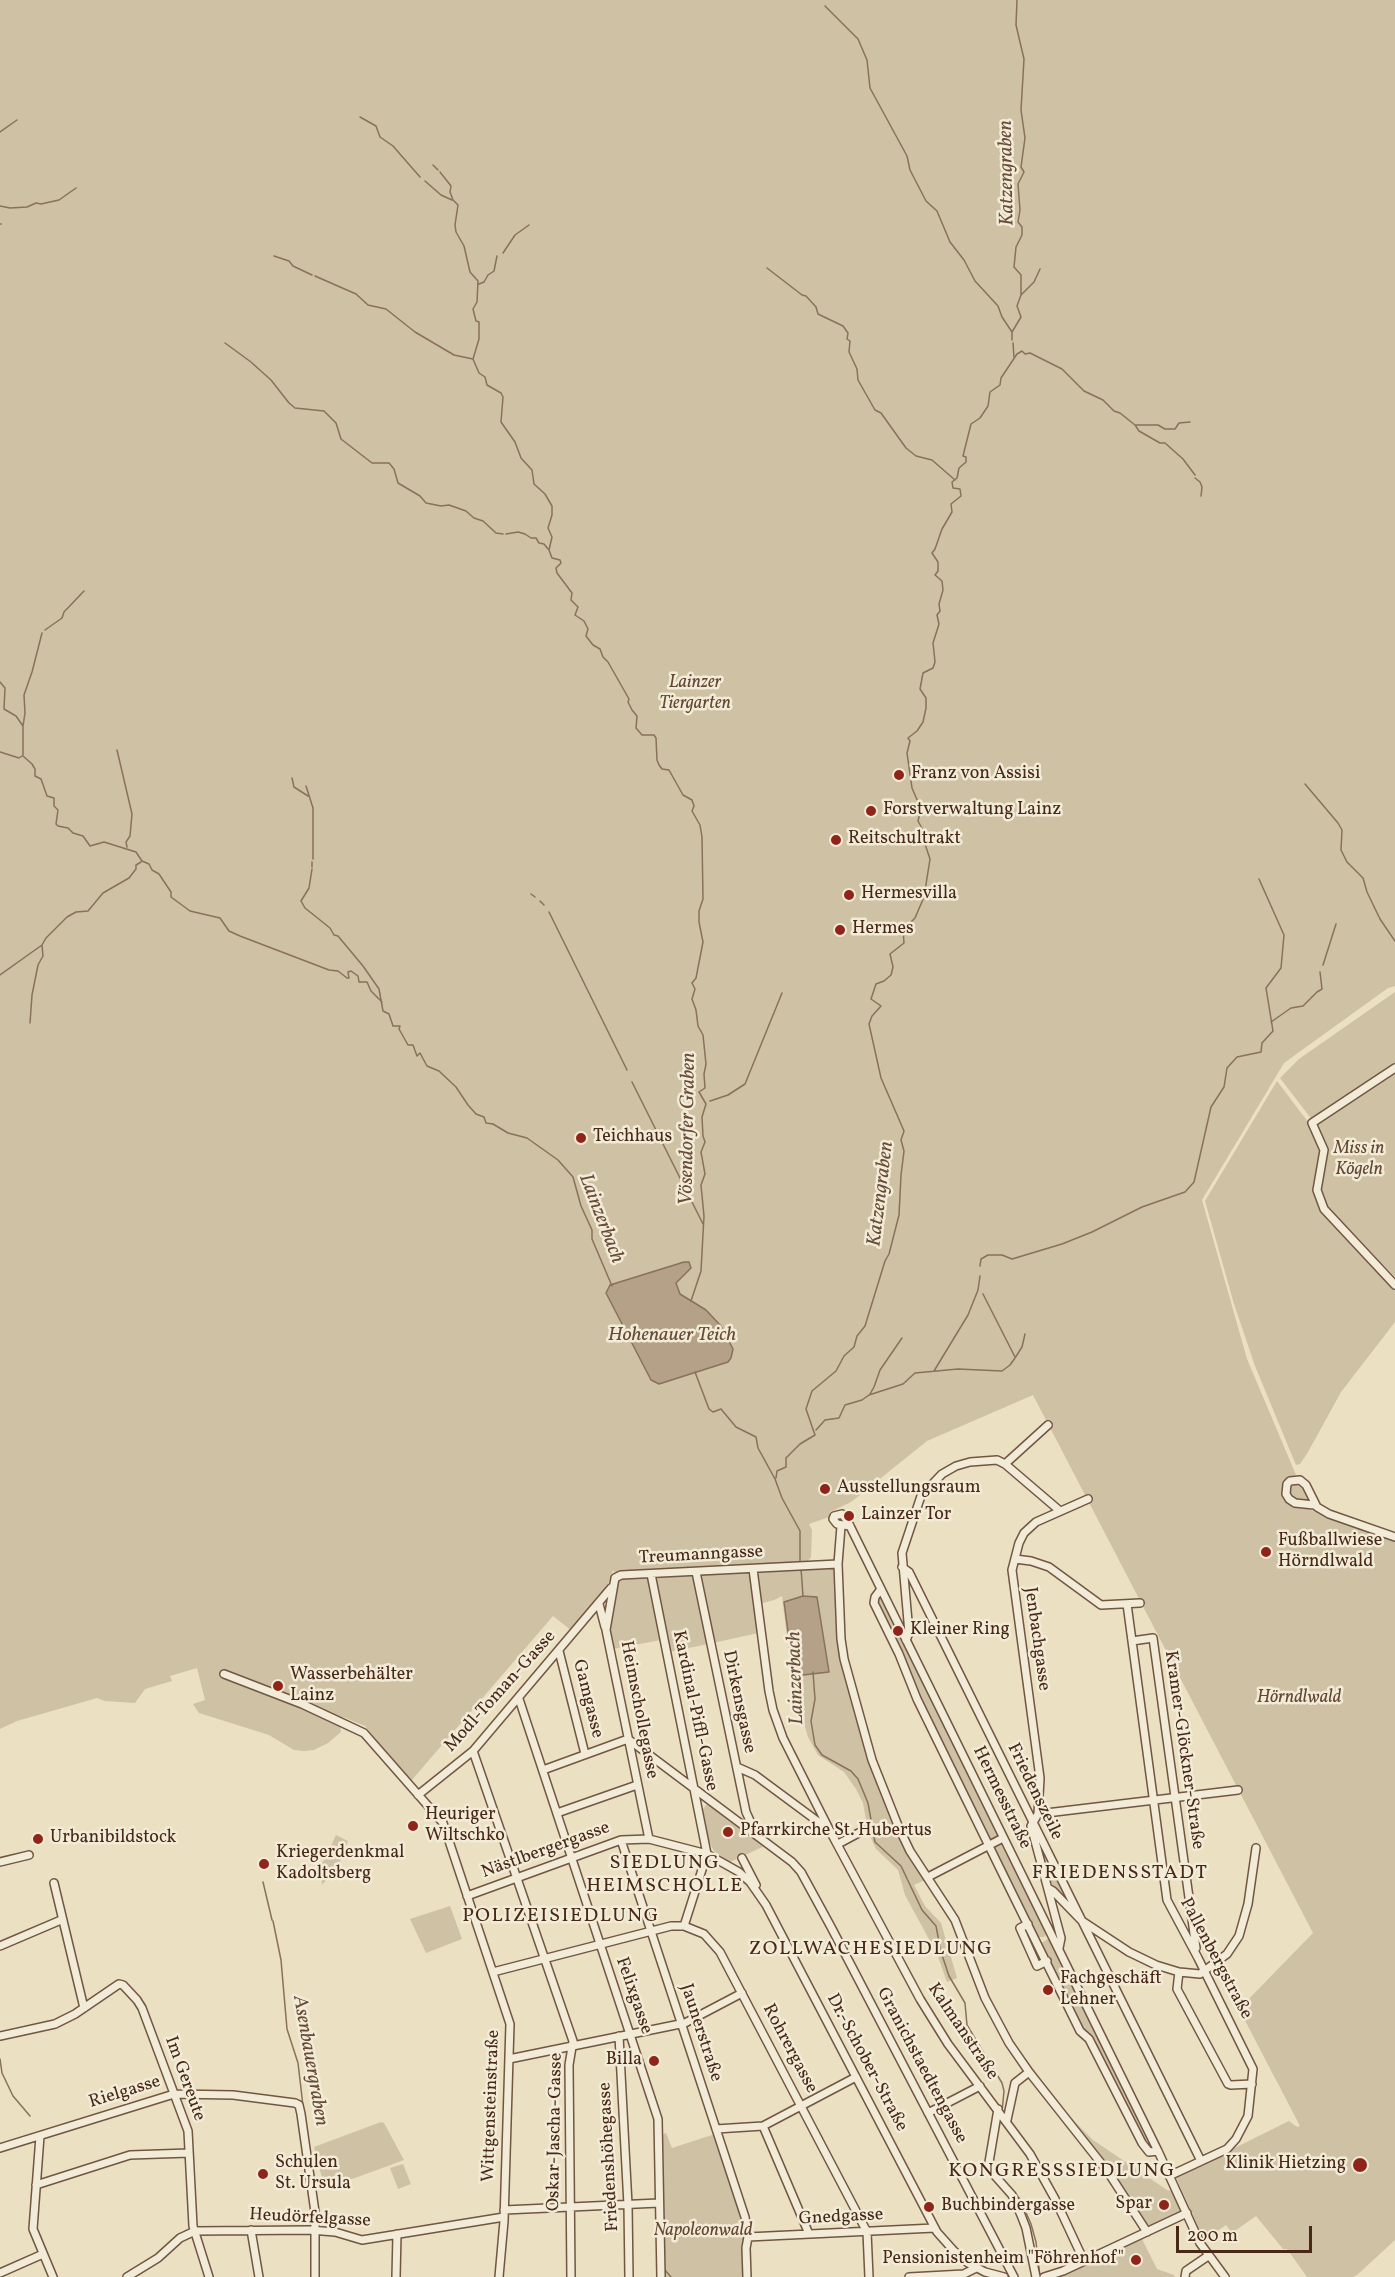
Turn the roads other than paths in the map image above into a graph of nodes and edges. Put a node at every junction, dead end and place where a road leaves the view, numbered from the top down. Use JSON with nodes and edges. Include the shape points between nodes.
{"nodes":[{"id":1,"x":1395,"y":1068,"type":"edge"},
{"id":2,"x":1395,"y":1285,"type":"edge"},
{"id":3,"x":1048,"y":1425,"type":"dead end"},
{"id":4,"x":1005,"y":1464,"type":"junction"},
{"id":5,"x":1088,"y":1499,"type":"dead end"},
{"id":6,"x":1314,"y":1505,"type":"junction"},
{"id":7,"x":1060,"y":1511,"type":"junction"},
{"id":8,"x":841,"y":1526,"type":"junction"},
{"id":9,"x":850,"y":1526,"type":"junction"},
{"id":10,"x":1395,"y":1537,"type":"edge"},
{"id":11,"x":1015,"y":1559,"type":"junction"},
{"id":12,"x":838,"y":1567,"type":"junction"},
{"id":13,"x":902,"y":1567,"type":"junction"},
{"id":14,"x":753,"y":1569,"type":"junction"},
{"id":15,"x":696,"y":1572,"type":"junction"},
{"id":16,"x":651,"y":1574,"type":"junction"},
{"id":17,"x":613,"y":1586,"type":"junction"},
{"id":18,"x":881,"y":1589,"type":"junction"},
{"id":19,"x":1140,"y":1603,"type":"dead end"},
{"id":20,"x":599,"y":1604,"type":"junction"},
{"id":21,"x":1127,"y":1604,"type":"junction"},
{"id":22,"x":606,"y":1630,"type":"junction"},
{"id":23,"x":906,"y":1640,"type":"junction"},
{"id":24,"x":1132,"y":1641,"type":"junction"},
{"id":25,"x":559,"y":1651,"type":"junction"},
{"id":26,"x":224,"y":1674,"type":"dead end"},
{"id":27,"x":519,"y":1699,"type":"junction"},
{"id":28,"x":628,"y":1739,"type":"junction"},
{"id":29,"x":473,"y":1751,"type":"junction"},
{"id":30,"x":585,"y":1754,"type":"junction"},
{"id":31,"x":737,"y":1767,"type":"junction"},
{"id":32,"x":543,"y":1770,"type":"junction"},
{"id":33,"x":637,"y":1785,"type":"junction"},
{"id":34,"x":694,"y":1789,"type":"junction"},
{"id":35,"x":1238,"y":1791,"type":"dead end"},
{"id":36,"x":418,"y":1795,"type":"junction"},
{"id":37,"x":1175,"y":1797,"type":"junction"},
{"id":38,"x":1152,"y":1800,"type":"junction"},
{"id":39,"x":557,"y":1813,"type":"junction"},
{"id":40,"x":1038,"y":1814,"type":"junction"},
{"id":41,"x":1033,"y":1822,"type":"junction"},
{"id":42,"x":866,"y":1829,"type":"dead end"},
{"id":43,"x":830,"y":1831,"type":"junction"},
{"id":44,"x":757,"y":1836,"type":"junction"},
{"id":45,"x":1004,"y":1838,"type":"junction"},
{"id":46,"x":649,"y":1839,"type":"junction"},
{"id":47,"x":621,"y":1840,"type":"junction"},
{"id":48,"x":838,"y":1844,"type":"junction"},
{"id":49,"x":990,"y":1846,"type":"junction"},
{"id":50,"x":1257,"y":1848,"type":"dead end"},
{"id":51,"x":707,"y":1854,"type":"junction"},
{"id":52,"x":29,"y":1855,"type":"dead end"},
{"id":53,"x":571,"y":1857,"type":"junction"},
{"id":54,"x":742,"y":1858,"type":"dead end"},
{"id":55,"x":0,"y":1862,"type":"edge"},
{"id":56,"x":516,"y":1877,"type":"junction"},
{"id":57,"x":928,"y":1877,"type":"junction"},
{"id":58,"x":54,"y":1883,"type":"dead end"},
{"id":59,"x":1048,"y":1888,"type":"junction"},
{"id":60,"x":467,"y":1896,"type":"junction"},
{"id":61,"x":766,"y":1905,"type":"junction"},
{"id":62,"x":62,"y":1920,"type":"junction"},
{"id":63,"x":1082,"y":1921,"type":"junction"},
{"id":64,"x":1028,"y":1924,"type":"junction"},
{"id":65,"x":684,"y":1926,"type":"junction"},
{"id":66,"x":651,"y":1930,"type":"junction"},
{"id":67,"x":1052,"y":1935,"type":"junction"},
{"id":68,"x":1037,"y":1942,"type":"junction"},
{"id":69,"x":599,"y":1944,"type":"junction"},
{"id":70,"x":0,"y":1946,"type":"edge"},
{"id":71,"x":1058,"y":1948,"type":"junction"},
{"id":72,"x":1198,"y":1958,"type":"junction"},
{"id":73,"x":544,"y":1959,"type":"junction"},
{"id":74,"x":1047,"y":1961,"type":"junction"},
{"id":75,"x":493,"y":1972,"type":"junction"},
{"id":76,"x":1179,"y":1972,"type":"junction"},
{"id":77,"x":1205,"y":1972,"type":"junction"},
{"id":78,"x":742,"y":1993,"type":"junction"},
{"id":79,"x":84,"y":2008,"type":"junction"},
{"id":80,"x":682,"y":2023,"type":"junction"},
{"id":81,"x":630,"y":2034,"type":"junction"},
{"id":82,"x":0,"y":2036,"type":"edge"},
{"id":83,"x":619,"y":2036,"type":"junction"},
{"id":84,"x":572,"y":2046,"type":"junction"},
{"id":85,"x":509,"y":2059,"type":"junction"},
{"id":86,"x":1029,"y":2072,"type":"junction"},
{"id":87,"x":856,"y":2077,"type":"junction"},
{"id":88,"x":1252,"y":2085,"type":"junction"},
{"id":89,"x":980,"y":2086,"type":"junction"},
{"id":90,"x":174,"y":2094,"type":"junction"},
{"id":91,"x":802,"y":2106,"type":"junction"},
{"id":92,"x":928,"y":2113,"type":"junction"},
{"id":93,"x":1002,"y":2114,"type":"junction"},
{"id":94,"x":763,"y":2126,"type":"junction"},
{"id":95,"x":716,"y":2129,"type":"junction"},
{"id":96,"x":40,"y":2136,"type":"junction"},
{"id":97,"x":0,"y":2148,"type":"edge"},
{"id":98,"x":1158,"y":2151,"type":"junction"},
{"id":99,"x":189,"y":2152,"type":"junction"},
{"id":100,"x":1201,"y":2161,"type":"junction"},
{"id":101,"x":1169,"y":2176,"type":"junction"},
{"id":102,"x":36,"y":2185,"type":"junction"},
{"id":103,"x":659,"y":2203,"type":"junction"},
{"id":104,"x":628,"y":2205,"type":"junction"},
{"id":105,"x":569,"y":2208,"type":"junction"},
{"id":106,"x":1187,"y":2213,"type":"junction"},
{"id":107,"x":504,"y":2214,"type":"junction"},
{"id":108,"x":934,"y":2228,"type":"junction"},
{"id":109,"x":251,"y":2230,"type":"junction"},
{"id":110,"x":316,"y":2230,"type":"junction"},
{"id":111,"x":195,"y":2231,"type":"junction"},
{"id":112,"x":867,"y":2232,"type":"junction"},
{"id":113,"x":1147,"y":2232,"type":"junction"},
{"id":114,"x":809,"y":2234,"type":"junction"},
{"id":115,"x":397,"y":2235,"type":"junction"},
{"id":116,"x":748,"y":2237,"type":"junction"},
{"id":117,"x":43,"y":2254,"type":"junction"},
{"id":118,"x":1208,"y":2256,"type":"junction"},
{"id":119,"x":1084,"y":2261,"type":"junction"},
{"id":120,"x":976,"y":2268,"type":"junction"},
{"id":121,"x":0,"y":2273,"type":"edge"},
{"id":122,"x":985,"y":2274,"type":"edge"},
{"id":123,"x":52,"y":2277,"type":"edge"},
{"id":124,"x":127,"y":2277,"type":"edge"},
{"id":125,"x":209,"y":2277,"type":"edge"},
{"id":126,"x":259,"y":2277,"type":"edge"},
{"id":127,"x":315,"y":2277,"type":"edge"},
{"id":128,"x":396,"y":2277,"type":"edge"},
{"id":129,"x":500,"y":2277,"type":"edge"},
{"id":130,"x":571,"y":2277,"type":"edge"},
{"id":131,"x":629,"y":2277,"type":"edge"},
{"id":132,"x":661,"y":2277,"type":"edge"},
{"id":133,"x":747,"y":2277,"type":"edge"},
{"id":134,"x":869,"y":2277,"type":"edge"},
{"id":135,"x":909,"y":2277,"type":"edge"},
{"id":136,"x":1004,"y":2277,"type":"edge"},
{"id":137,"x":1014,"y":2277,"type":"edge"},
{"id":138,"x":1036,"y":2277,"type":"edge"},
{"id":139,"x":1044,"y":2277,"type":"edge"},
{"id":140,"x":1185,"y":2277,"type":"edge"},
{"id":141,"x":1225,"y":2277,"type":"edge"}],
"edges":[{"from":1,"to":2,"type":"street","via":[[1312,1123],[1324,1150],[1317,1190],[1324,1209]]},
{"from":3,"to":4,"type":"street"},
{"from":4,"to":7,"type":"street"},
{"from":4,"to":13,"type":"street","via":[[988,1460],[956,1466],[931,1485],[921,1496],[902,1552]]},
{"from":5,"to":7,"type":"street","name":"Jenbachgasse"},
{"from":6,"to":6,"type":"street","via":[[1301,1481],[1294,1479],[1287,1484],[1289,1499]]},
{"from":6,"to":10,"type":"street"},
{"from":7,"to":11,"type":"street","name":"Jenbachgasse","via":[[1036,1522],[1024,1533]]},
{"from":8,"to":9,"type":"street"},
{"from":8,"to":9,"type":"street","via":[[833,1519],[839,1514],[846,1517]]},
{"from":8,"to":12,"type":"street"},
{"from":9,"to":18,"type":"street","name":"Hermesstraße"},
{"from":11,"to":21,"type":"street","via":[[1049,1568],[1101,1605]]},
{"from":11,"to":40,"type":"street","name":"Jenbachgasse","via":[[1012,1570],[1040,1778]]},
{"from":12,"to":14,"type":"street","name":"Treumanngasse"},
{"from":12,"to":57,"type":"street","via":[[841,1639],[859,1718],[899,1828]]},
{"from":13,"to":23,"type":"street","via":[[909,1633]]},
{"from":13,"to":41,"type":"street","name":"Friedenszeile","via":[[909,1572]]},
{"from":14,"to":15,"type":"street","name":"Treumanngasse"},
{"from":14,"to":43,"type":"street","name":"Kalmanstraße","via":[[772,1710]]},
{"from":15,"to":16,"type":"street","name":"Treumanngasse"},
{"from":15,"to":31,"type":"street","name":"Dirkensgasse"},
{"from":16,"to":17,"type":"street","name":"Treumanngasse","via":[[618,1575]]},
{"from":16,"to":34,"type":"street","name":"Kardinal-Piffl-Gasse"},
{"from":17,"to":20,"type":"street","name":"Modl-Toman-Gasse"},
{"from":17,"to":22,"type":"street","name":"Heimschollegasse"},
{"from":18,"to":23,"type":"street","name":"Hermesstraße"},
{"from":18,"to":49,"type":"street","name":"Hermesstraße","via":[[874,1603]]},
{"from":19,"to":21,"type":"street"},
{"from":20,"to":22,"type":"street"},
{"from":20,"to":25,"type":"street","name":"Modl-Toman-Gasse"},
{"from":21,"to":24,"type":"street","name":"Pallenbergstraße"},
{"from":22,"to":28,"type":"street","name":"Heimschollegasse"},
{"from":23,"to":45,"type":"street","name":"Hermesstraße"},
{"from":24,"to":37,"type":"street","name":"Kramer-Glöckner-Straße","via":[[1153,1638]]},
{"from":24,"to":38,"type":"street","name":"Pallenbergstraße"},
{"from":25,"to":27,"type":"street","name":"Modl-Toman-Gasse"},
{"from":25,"to":30,"type":"street","name":"Gamgasse"},
{"from":26,"to":36,"type":"street","name":"Wittgensteinstraße","via":[[359,1730]]},
{"from":27,"to":29,"type":"street","name":"Modl-Toman-Gasse"},
{"from":27,"to":32,"type":"street","name":"Felixgasse"},
{"from":28,"to":30,"type":"street"},
{"from":28,"to":33,"type":"street","name":"Heimschollegasse"},
{"from":28,"to":34,"type":"street","name":"Granichstaedtengasse"},
{"from":29,"to":36,"type":"street","name":"Modl-Toman-Gasse"},
{"from":29,"to":56,"type":"street","name":"Oskar-Jascha-Gasse"},
{"from":30,"to":32,"type":"street"},
{"from":31,"to":43,"type":"street","via":[[755,1775]]},
{"from":31,"to":44,"type":"street","name":"Dirkensgasse","via":[[746,1812]]},
{"from":32,"to":39,"type":"street","name":"Felixgasse"},
{"from":33,"to":39,"type":"street"},
{"from":33,"to":46,"type":"street","name":"Heimschollegasse"},
{"from":34,"to":44,"type":"street","name":"Granichstaedtengasse"},
{"from":34,"to":51,"type":"street","name":"Kardinal-Piffl-Gasse"},
{"from":35,"to":37,"type":"street"},
{"from":36,"to":60,"type":"street","name":"Wittgensteinstraße","via":[[443,1823]]},
{"from":37,"to":38,"type":"street"},
{"from":37,"to":72,"type":"street","name":"Kramer-Glöckner-Straße"},
{"from":38,"to":40,"type":"street"},
{"from":38,"to":72,"type":"street","name":"Pallenbergstraße","via":[[1167,1900]]},
{"from":39,"to":53,"type":"street","name":"Felixgasse"},
{"from":40,"to":41,"type":"street","name":"Jenbachgasse"},
{"from":41,"to":59,"type":"street"},
{"from":41,"to":63,"type":"street","name":"Friedenszeile"},
{"from":42,"to":48,"type":"street"},
{"from":43,"to":48,"type":"street","name":"Kalmanstraße"},
{"from":44,"to":92,"type":"street","name":"Granichstaedtengasse","via":[[801,1872]]},
{"from":45,"to":49,"type":"street"},
{"from":45,"to":67,"type":"street","name":"Hermesstraße"},
{"from":46,"to":47,"type":"street","name":"Nästlbergergasse"},
{"from":46,"to":51,"type":"street","name":"Nästlbergergasse"},
{"from":47,"to":53,"type":"street","name":"Nästlbergergasse"},
{"from":47,"to":66,"type":"street","name":"Jaunerstraße"},
{"from":48,"to":89,"type":"street","name":"Kalmanstraße","via":[[920,1999]]},
{"from":49,"to":57,"type":"street"},
{"from":49,"to":64,"type":"street","name":"Hermesstraße"},
{"from":50,"to":77,"type":"street","via":[[1239,1936],[1227,1954]]},
{"from":51,"to":61,"type":"street","name":"Dr.-Schober-Straße","via":[[739,1872]]},
{"from":51,"to":65,"type":"street"},
{"from":52,"to":55,"type":"street"},
{"from":53,"to":56,"type":"street","name":"Nästlbergergasse"},
{"from":53,"to":69,"type":"street","name":"Felixgasse"},
{"from":54,"to":61,"type":"street"},
{"from":56,"to":60,"type":"street","name":"Nästlbergergasse"},
{"from":56,"to":73,"type":"street","name":"Oskar-Jascha-Gasse"},
{"from":57,"to":86,"type":"street","via":[[955,1920],[985,1998]]},
{"from":58,"to":62,"type":"street"},
{"from":59,"to":63,"type":"street"},
{"from":59,"to":71,"type":"street","via":[[1061,1938]]},
{"from":60,"to":75,"type":"street","name":"Wittgensteinstraße"},
{"from":61,"to":87,"type":"street","name":"Dr.-Schober-Straße"},
{"from":62,"to":70,"type":"street"},
{"from":62,"to":79,"type":"street"},
{"from":63,"to":76,"type":"street","via":[[1129,1952]]},
{"from":63,"to":100,"type":"street","name":"Friedenszeile"},
{"from":64,"to":68,"type":"street","name":"Hermesstraße"},
{"from":64,"to":74,"type":"street","name":"Hermesstraße","via":[[1020,1928],[1037,1966]]},
{"from":65,"to":66,"type":"street"},
{"from":65,"to":78,"type":"street","name":"Rohrergasse","via":[[713,1942]]},
{"from":66,"to":69,"type":"street"},
{"from":66,"to":80,"type":"street","name":"Jaunerstraße"},
{"from":67,"to":68,"type":"street"},
{"from":67,"to":71,"type":"street","name":"Hermesstraße"},
{"from":68,"to":74,"type":"street","name":"Hermesstraße"},
{"from":69,"to":73,"type":"street"},
{"from":69,"to":81,"type":"street","name":"Felixgasse"},
{"from":71,"to":98,"type":"street","name":"Hermesstraße"},
{"from":72,"to":77,"type":"street","name":"Pallenbergstraße"},
{"from":73,"to":75,"type":"street"},
{"from":73,"to":84,"type":"street","name":"Oskar-Jascha-Gasse"},
{"from":74,"to":98,"type":"street","name":"Hermesstraße","via":[[1080,2031],[1089,2039],[1142,2143],[1149,2152]]},
{"from":75,"to":85,"type":"street","name":"Wittgensteinstraße","via":[[510,2024]]},
{"from":76,"to":77,"type":"street"},
{"from":76,"to":88,"type":"street","via":[[1177,1989],[1228,2084]]},
{"from":77,"to":88,"type":"street","name":"Pallenbergstraße","via":[[1251,2061]]},
{"from":78,"to":80,"type":"street"},
{"from":78,"to":91,"type":"street","name":"Rohrergasse"},
{"from":79,"to":82,"type":"street","via":[[55,2024]]},
{"from":79,"to":90,"type":"street","name":"Im Gereute","via":[[121,1984],[140,2005]]},
{"from":80,"to":81,"type":"street"},
{"from":80,"to":95,"type":"street","name":"Jaunerstraße"},
{"from":81,"to":83,"type":"street"},
{"from":81,"to":103,"type":"street","name":"Felixgasse","via":[[658,2119]]},
{"from":83,"to":84,"type":"street"},
{"from":83,"to":104,"type":"street","name":"Friedenshöhegasse"},
{"from":84,"to":85,"type":"street"},
{"from":84,"to":105,"type":"street","name":"Oskar-Jascha-Gasse"},
{"from":85,"to":107,"type":"street","name":"Wittgensteinstraße"},
{"from":86,"to":93,"type":"street","via":[[1015,2083]]},
{"from":86,"to":113,"type":"street","via":[[1108,2172]]},
{"from":87,"to":91,"type":"street"},
{"from":87,"to":108,"type":"street","name":"Dr.-Schober-Straße"},
{"from":88,"to":100,"type":"street","name":"Pallenbergstraße","via":[[1248,2116],[1236,2139],[1227,2149]]},
{"from":89,"to":92,"type":"street"},
{"from":89,"to":93,"type":"street","name":"Kalmanstraße"},
{"from":90,"to":96,"type":"street","name":"Rielgasse"},
{"from":90,"to":99,"type":"street","name":"Im Gereute","via":[[186,2126]]},
{"from":90,"to":110,"type":"street","name":"Rielgasse","via":[[233,2095],[299,2105]]},
{"from":91,"to":94,"type":"street"},
{"from":91,"to":112,"type":"street","name":"Rohrergasse"},
{"from":92,"to":137,"type":"street","name":"Granichstaedtengasse"},
{"from":93,"to":119,"type":"street","name":"Kalmanstraße","via":[[1040,2169]]},
{"from":93,"to":138,"type":"street","via":[[988,2168],[1012,2195],[1021,2215]]},
{"from":94,"to":95,"type":"street"},
{"from":94,"to":114,"type":"street"},
{"from":95,"to":116,"type":"street","name":"Jaunerstraße"},
{"from":96,"to":97,"type":"street","name":"Rielgasse"},
{"from":96,"to":102,"type":"street"},
{"from":98,"to":101,"type":"street","name":"Hermesstraße"},
{"from":99,"to":102,"type":"street","via":[[130,2156]]},
{"from":99,"to":111,"type":"street","name":"Im Gereute"},
{"from":100,"to":101,"type":"street","name":"Pallenbergstraße"},
{"from":101,"to":106,"type":"street","name":"Hermesstraße"},
{"from":102,"to":117,"type":"street","via":[[33,2229]]},
{"from":103,"to":104,"type":"street","name":"Heudörfelgasse"},
{"from":103,"to":132,"type":"street","name":"Felixgasse"},
{"from":104,"to":105,"type":"street","name":"Heudörfelgasse"},
{"from":104,"to":131,"type":"street","name":"Friedenshöhegasse"},
{"from":105,"to":107,"type":"street","name":"Heudörfelgasse"},
{"from":105,"to":130,"type":"street","name":"Oskar-Jascha-Gasse"},
{"from":106,"to":113,"type":"street"},
{"from":106,"to":118,"type":"street","name":"Hermesstraße"},
{"from":107,"to":115,"type":"street","name":"Heudörfelgasse"},
{"from":107,"to":129,"type":"street","name":"Wittgensteinstraße"},
{"from":108,"to":112,"type":"street","name":"Gnedgasse"},
{"from":108,"to":120,"type":"street","name":"Dr.-Schober-Straße"},
{"from":109,"to":110,"type":"street","name":"Heudörfelgasse"},
{"from":109,"to":111,"type":"street","name":"Heudörfelgasse"},
{"from":109,"to":126,"type":"street"},
{"from":110,"to":115,"type":"street","name":"Heudörfelgasse","via":[[359,2240]]},
{"from":110,"to":127,"type":"street"},
{"from":111,"to":124,"type":"street"},
{"from":111,"to":125,"type":"street","name":"Im Gereute"},
{"from":112,"to":114,"type":"street","name":"Gnedgasse"},
{"from":112,"to":134,"type":"street"},
{"from":113,"to":119,"type":"street"},
{"from":114,"to":116,"type":"street","name":"Gnedgasse"},
{"from":115,"to":128,"type":"street"},
{"from":116,"to":133,"type":"street","name":"Jaunerstraße"},
{"from":117,"to":121,"type":"street"},
{"from":117,"to":123,"type":"street"},
{"from":118,"to":140,"type":"street","via":[[1186,2271]]},
{"from":118,"to":141,"type":"street","name":"Hermesstraße"},
{"from":119,"to":139,"type":"street"},
{"from":120,"to":122,"type":"street","name":"Dr.-Schober-Straße"},
{"from":120,"to":135,"type":"street","via":[[964,2274]]},
{"from":122,"to":136,"type":"street","name":"Dr.-Schober-Straße"}]}
